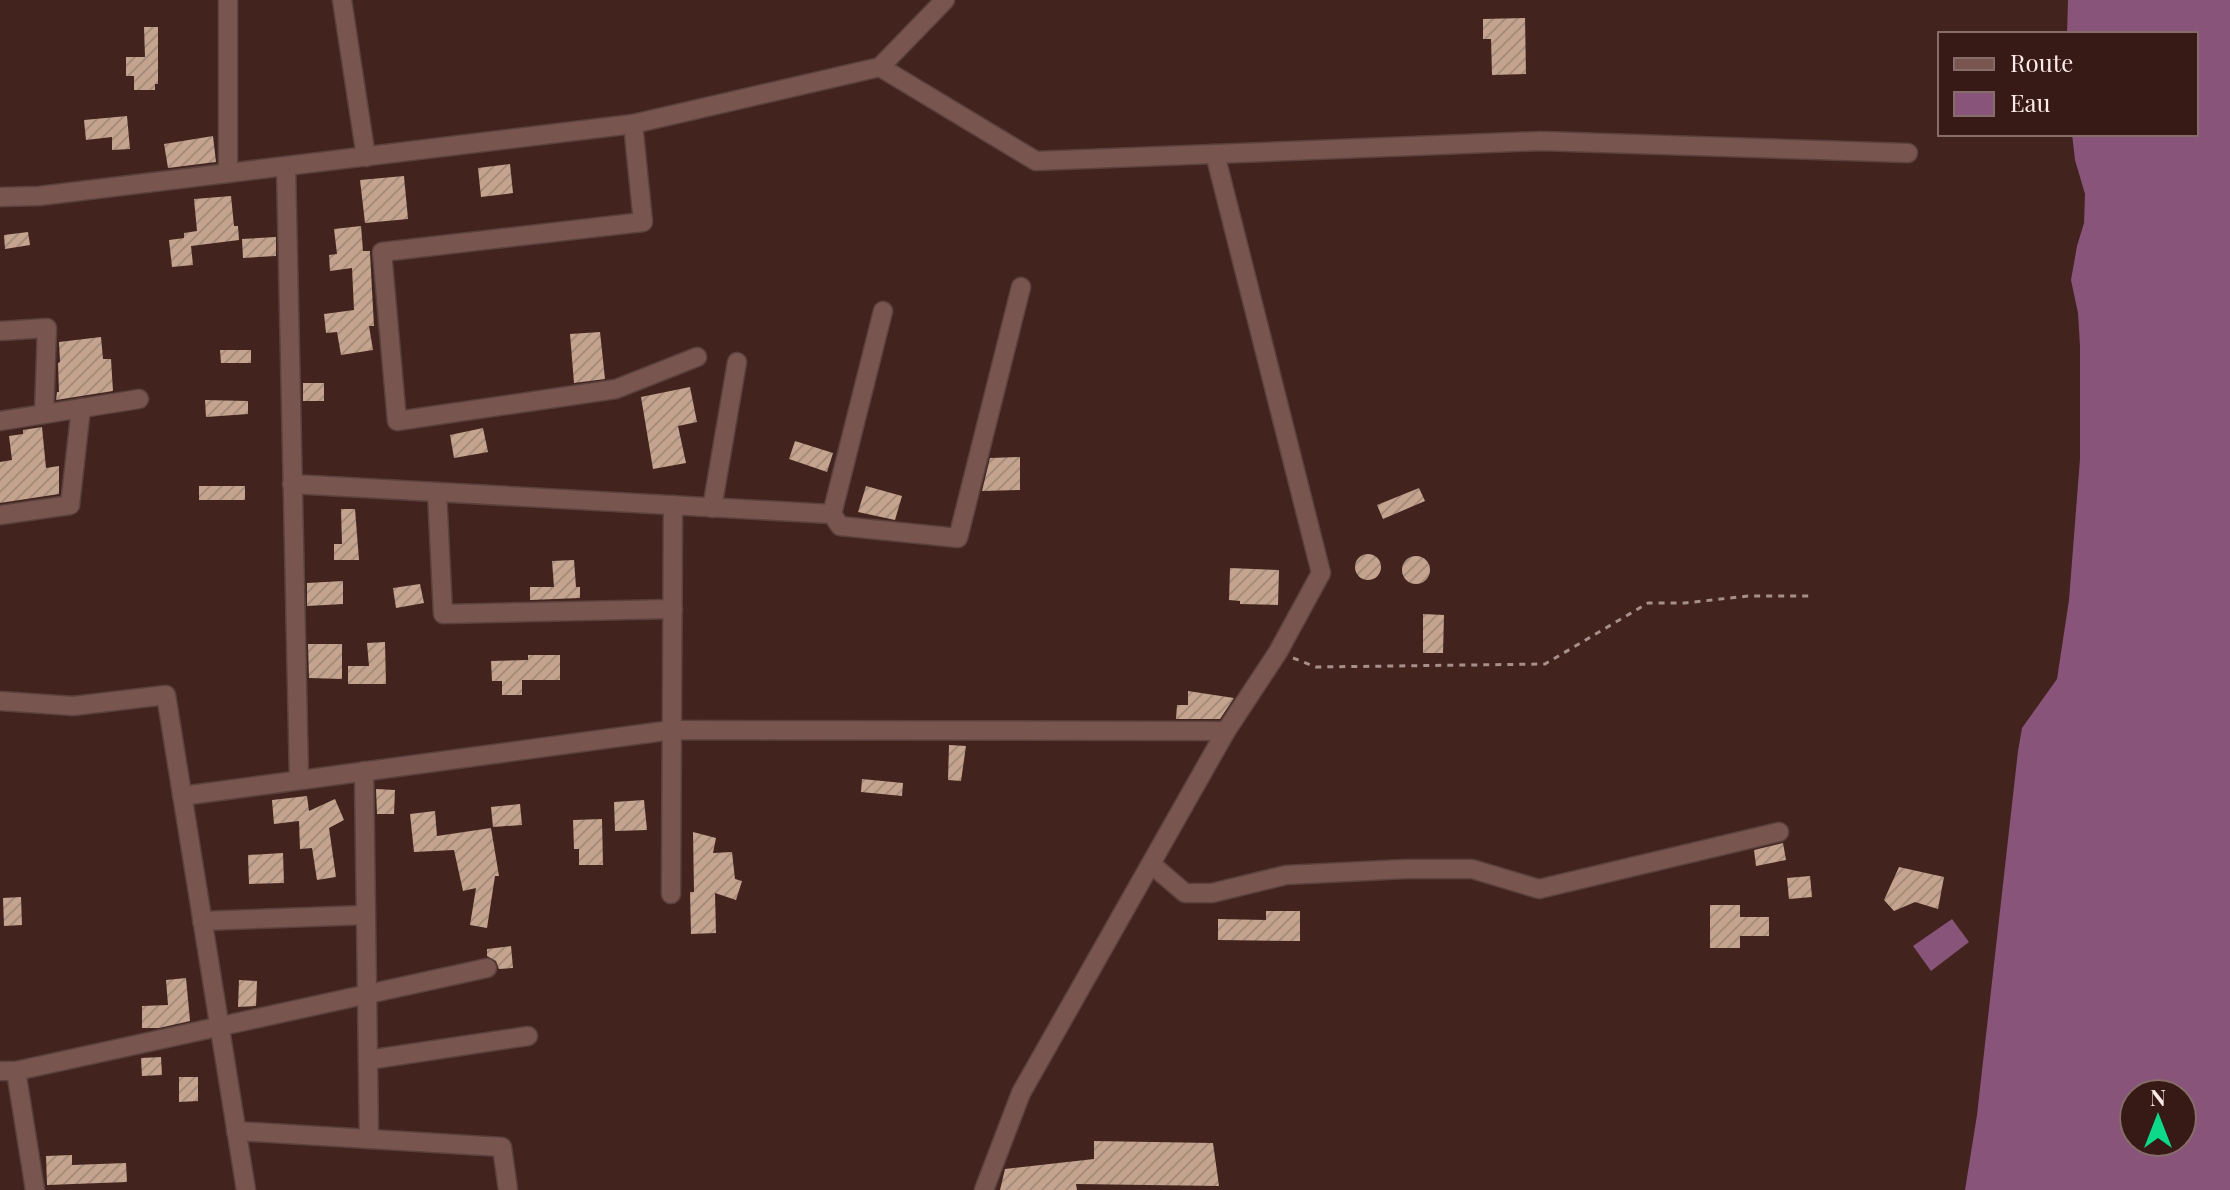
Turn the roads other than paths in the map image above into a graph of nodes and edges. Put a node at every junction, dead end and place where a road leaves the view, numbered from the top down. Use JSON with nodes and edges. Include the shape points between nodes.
{"nodes":[{"id":1,"x":228,"y":0,"type":"edge"},
{"id":2,"x":342,"y":0,"type":"edge"},
{"id":3,"x":945,"y":0,"type":"edge"},
{"id":4,"x":880,"y":67,"type":"junction"},
{"id":5,"x":633,"y":124,"type":"junction"},
{"id":6,"x":1908,"y":153,"type":"dead end"},
{"id":7,"x":1215,"y":154,"type":"junction"},
{"id":8,"x":366,"y":157,"type":"junction"},
{"id":9,"x":286,"y":166,"type":"junction"},
{"id":10,"x":228,"y":173,"type":"junction"},
{"id":11,"x":0,"y":197,"type":"edge"},
{"id":12,"x":1021,"y":287,"type":"dead end"},
{"id":13,"x":883,"y":311,"type":"dead end"},
{"id":14,"x":0,"y":331,"type":"edge"},
{"id":15,"x":697,"y":357,"type":"dead end"},
{"id":16,"x":737,"y":362,"type":"dead end"},
{"id":17,"x":139,"y":399,"type":"dead end"},
{"id":18,"x":81,"y":408,"type":"junction"},
{"id":19,"x":44,"y":414,"type":"junction"},
{"id":20,"x":0,"y":421,"type":"edge"},
{"id":21,"x":292,"y":484,"type":"junction"},
{"id":22,"x":437,"y":492,"type":"junction"},
{"id":23,"x":673,"y":505,"type":"junction"},
{"id":24,"x":712,"y":508,"type":"junction"},
{"id":25,"x":832,"y":514,"type":"junction"},
{"id":26,"x":0,"y":515,"type":"edge"},
{"id":27,"x":673,"y":609,"type":"junction"},
{"id":28,"x":0,"y":701,"type":"edge"},
{"id":29,"x":672,"y":730,"type":"junction"},
{"id":30,"x":1226,"y":731,"type":"junction"},
{"id":31,"x":364,"y":771,"type":"junction"},
{"id":32,"x":299,"y":780,"type":"junction"},
{"id":33,"x":182,"y":796,"type":"junction"},
{"id":34,"x":1779,"y":832,"type":"dead end"},
{"id":35,"x":1151,"y":864,"type":"junction"},
{"id":36,"x":671,"y":894,"type":"dead end"},
{"id":37,"x":366,"y":915,"type":"junction"},
{"id":38,"x":202,"y":921,"type":"junction"},
{"id":39,"x":487,"y":968,"type":"dead end"},
{"id":40,"x":367,"y":994,"type":"junction"},
{"id":41,"x":220,"y":1027,"type":"junction"},
{"id":42,"x":528,"y":1036,"type":"dead end"},
{"id":43,"x":368,"y":1060,"type":"junction"},
{"id":44,"x":8,"y":1071,"type":"edge"},
{"id":45,"x":236,"y":1131,"type":"junction"},
{"id":46,"x":369,"y":1139,"type":"junction"},
{"id":47,"x":35,"y":1190,"type":"edge"},
{"id":48,"x":246,"y":1190,"type":"edge"},
{"id":49,"x":508,"y":1190,"type":"edge"},
{"id":50,"x":984,"y":1190,"type":"edge"}],
"edges":[{"from":1,"to":10,"type":"street"},
{"from":2,"to":8,"type":"street"},
{"from":3,"to":4,"type":"street"},
{"from":4,"to":5,"type":"street"},
{"from":4,"to":7,"type":"street","via":[[1036,161]]},
{"from":5,"to":8,"type":"street"},
{"from":5,"to":15,"type":"street","via":[[643,222],[382,252],[397,421],[616,389]]},
{"from":6,"to":7,"type":"street","via":[[1541,141]]},
{"from":7,"to":30,"type":"street","via":[[1321,573]]},
{"from":8,"to":9,"type":"street"},
{"from":9,"to":10,"type":"street"},
{"from":9,"to":21,"type":"street"},
{"from":10,"to":11,"type":"street"},
{"from":12,"to":25,"type":"street","via":[[958,538],[840,526]]},
{"from":13,"to":25,"type":"street"},
{"from":14,"to":19,"type":"street","via":[[47,328]]},
{"from":16,"to":24,"type":"street"},
{"from":17,"to":18,"type":"street"},
{"from":18,"to":19,"type":"street"},
{"from":18,"to":26,"type":"street","via":[[70,505]]},
{"from":19,"to":20,"type":"street"},
{"from":21,"to":22,"type":"street"},
{"from":21,"to":32,"type":"street"},
{"from":22,"to":23,"type":"street"},
{"from":22,"to":27,"type":"street","via":[[443,614]]},
{"from":23,"to":24,"type":"street"},
{"from":23,"to":27,"type":"street"},
{"from":24,"to":25,"type":"street"},
{"from":27,"to":29,"type":"street"},
{"from":28,"to":33,"type":"street","via":[[73,706],[166,695]]},
{"from":29,"to":30,"type":"street"},
{"from":29,"to":31,"type":"street"},
{"from":29,"to":36,"type":"street"},
{"from":30,"to":35,"type":"street"},
{"from":31,"to":32,"type":"street"},
{"from":31,"to":37,"type":"street"},
{"from":32,"to":33,"type":"street"},
{"from":33,"to":38,"type":"street"},
{"from":34,"to":35,"type":"street","via":[[1539,889],[1472,869],[1406,869],[1286,875],[1212,893],[1185,893]]},
{"from":35,"to":50,"type":"street","via":[[1021,1093]]},
{"from":37,"to":38,"type":"street"},
{"from":37,"to":40,"type":"street"},
{"from":38,"to":41,"type":"street"},
{"from":39,"to":40,"type":"street"},
{"from":40,"to":41,"type":"street"},
{"from":40,"to":43,"type":"street"},
{"from":41,"to":44,"type":"street"},
{"from":41,"to":45,"type":"street"},
{"from":42,"to":43,"type":"street"},
{"from":43,"to":46,"type":"street"},
{"from":44,"to":47,"type":"street"},
{"from":45,"to":46,"type":"street"},
{"from":45,"to":48,"type":"street"},
{"from":46,"to":49,"type":"street","via":[[502,1147]]}]}
